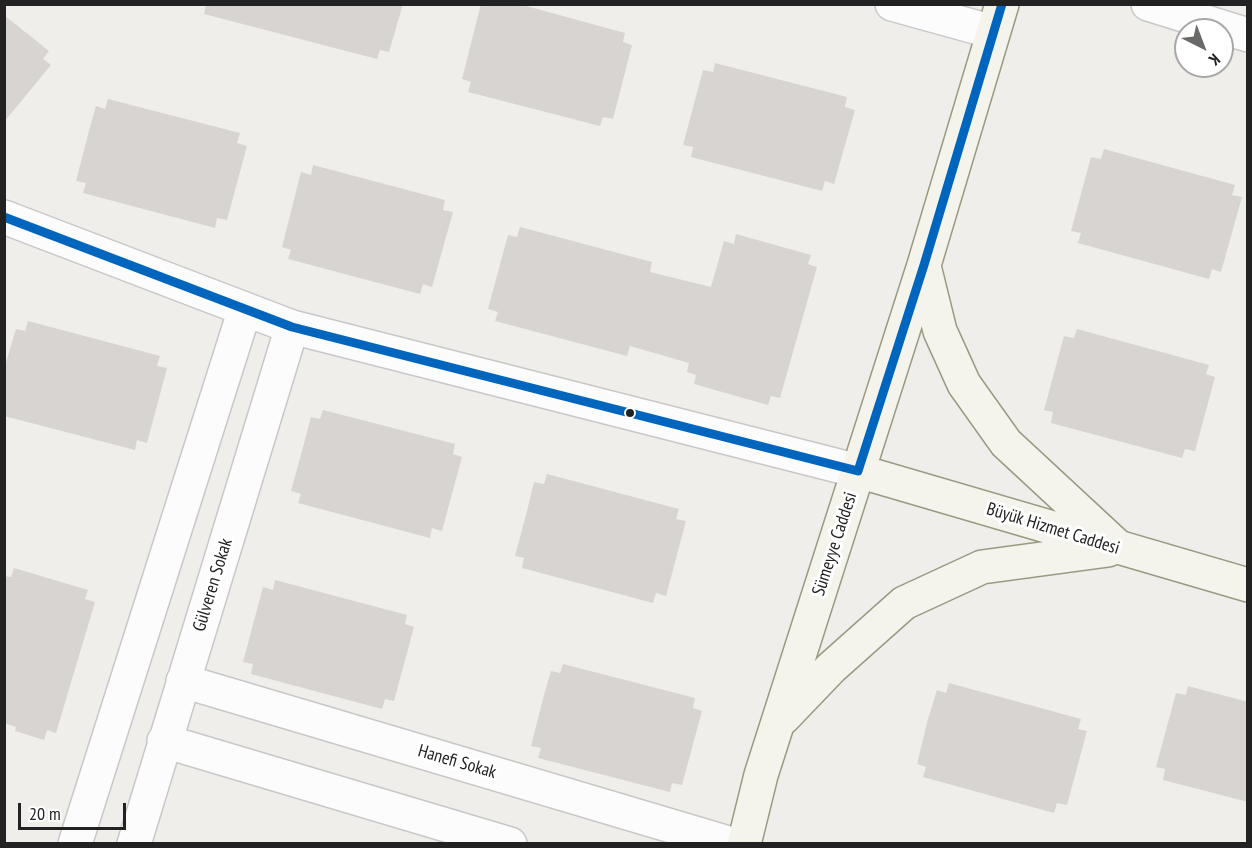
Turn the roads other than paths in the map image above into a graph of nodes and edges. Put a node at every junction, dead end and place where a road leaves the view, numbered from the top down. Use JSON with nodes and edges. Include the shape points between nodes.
{"nodes":[{"id":1,"x":892,"y":4,"type":"edge"},
{"id":2,"x":1148,"y":4,"type":"edge"},
{"id":3,"x":998,"y":18,"type":"edge"},
{"id":4,"x":1248,"y":35,"type":"edge"},
{"id":5,"x":4,"y":217,"type":"edge"},
{"id":6,"x":924,"y":265,"type":"junction"},
{"id":7,"x":245,"y":309,"type":"junction"},
{"id":8,"x":292,"y":327,"type":"junction"},
{"id":9,"x":858,"y":471,"type":"junction"},
{"id":10,"x":1119,"y":548,"type":"junction"},
{"id":11,"x":1248,"y":585,"type":"edge"},
{"id":12,"x":183,"y":681,"type":"junction"},
{"id":13,"x":778,"y":723,"type":"junction"},
{"id":14,"x":164,"y":741,"type":"junction"},
{"id":15,"x":75,"y":843,"type":"edge"},
{"id":16,"x":134,"y":843,"type":"edge"},
{"id":17,"x":510,"y":843,"type":"edge"},
{"id":18,"x":732,"y":843,"type":"edge"},
{"id":19,"x":744,"y":843,"type":"edge"}],
"edges":[{"from":1,"to":3,"type":"street"},
{"from":2,"to":4,"type":"street"},
{"from":3,"to":6,"type":"street","name":"Sümeyye Caddesi"},
{"from":5,"to":7,"type":"street"},
{"from":6,"to":9,"type":"street","name":"Sümeyye Caddesi"},
{"from":6,"to":10,"type":"street","via":[[939,331],[970,392],[1006,443]]},
{"from":7,"to":8,"type":"street"},
{"from":7,"to":15,"type":"street"},
{"from":8,"to":9,"type":"street"},
{"from":8,"to":12,"type":"street","name":"Gülveren Sokak"},
{"from":9,"to":10,"type":"street","name":"Büyük Hizmet Caddesi"},
{"from":9,"to":13,"type":"street","name":"Sümeyye Caddesi"},
{"from":10,"to":11,"type":"street","name":"Büyük Hizmet Caddesi"},
{"from":10,"to":13,"type":"street","via":[[982,567],[904,603],[831,668]]},
{"from":12,"to":14,"type":"street","name":"Gülveren Sokak"},
{"from":12,"to":18,"type":"street","name":"Hanefi Sokak"},
{"from":13,"to":19,"type":"street","name":"Sümeyye Caddesi"},
{"from":14,"to":16,"type":"street","name":"Gülveren Sokak"},
{"from":14,"to":17,"type":"street"}]}
